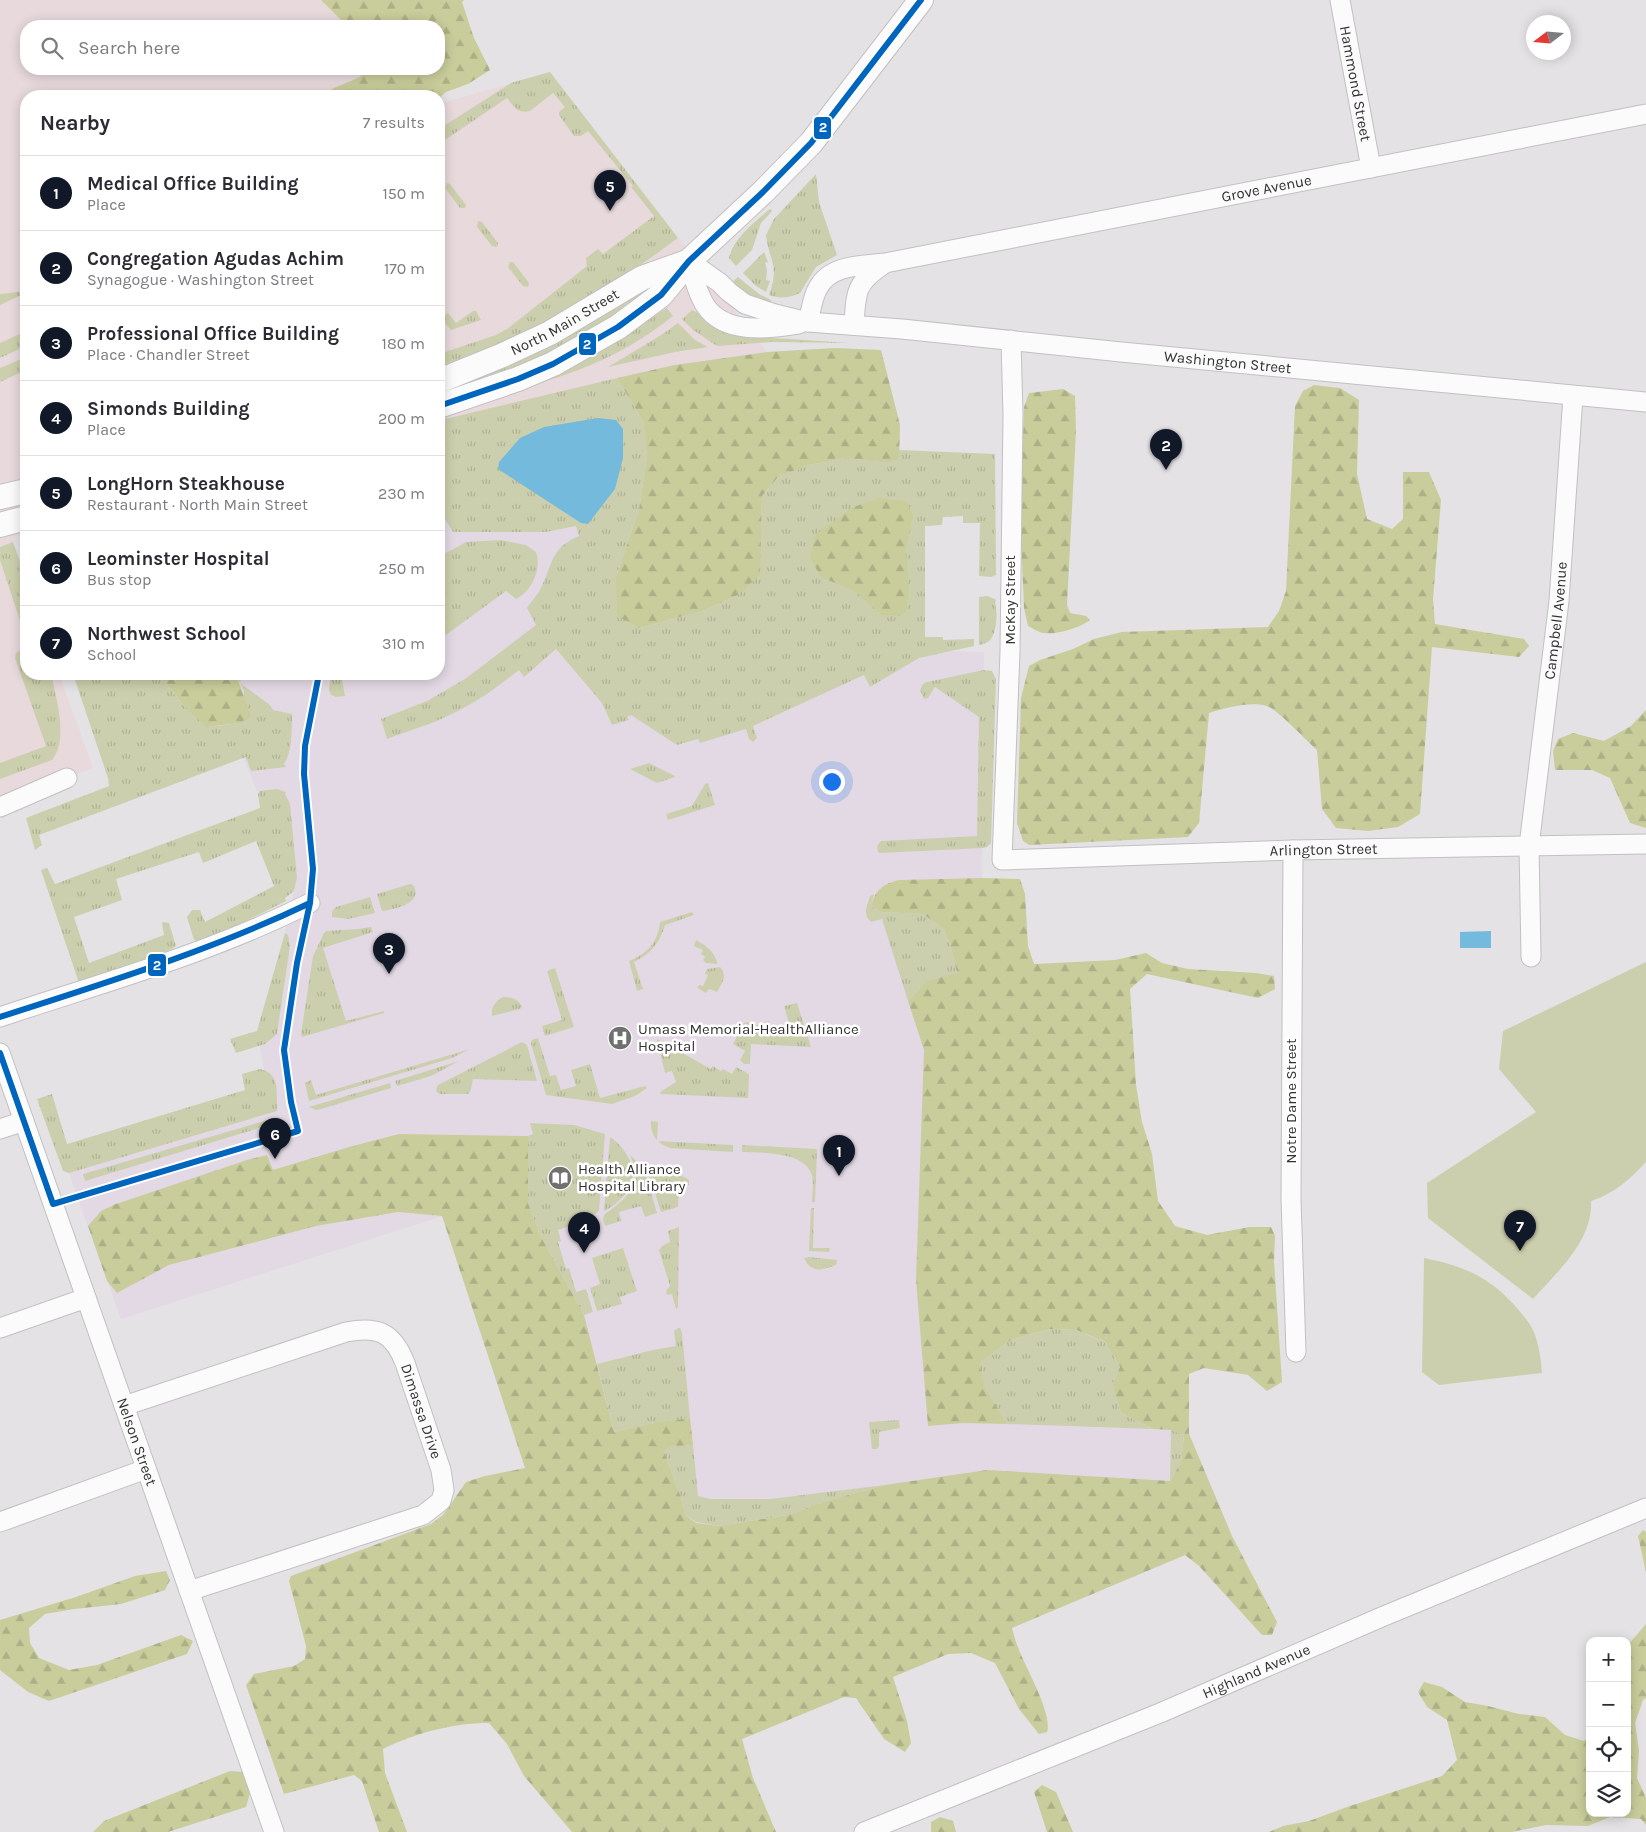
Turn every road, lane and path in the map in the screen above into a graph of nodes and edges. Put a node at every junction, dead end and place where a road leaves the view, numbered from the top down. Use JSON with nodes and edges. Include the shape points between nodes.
{"nodes":[{"id":1,"x":921,"y":0,"type":"edge"},
{"id":2,"x":1340,"y":0,"type":"edge"},
{"id":3,"x":1646,"y":114,"type":"edge"},
{"id":4,"x":1371,"y":168,"type":"junction"},
{"id":5,"x":688,"y":262,"type":"junction"},
{"id":6,"x":886,"y":263,"type":"junction"},
{"id":7,"x":808,"y":322,"type":"junction"},
{"id":8,"x":854,"y":325,"type":"junction"},
{"id":9,"x":1011,"y":340,"type":"junction"},
{"id":10,"x":445,"y":379,"type":"edge"},
{"id":11,"x":1573,"y":396,"type":"junction"},
{"id":12,"x":1646,"y":402,"type":"edge"},
{"id":13,"x":445,"y":404,"type":"edge"},
{"id":14,"x":20,"y":493,"type":"edge"},
{"id":15,"x":0,"y":498,"type":"edge"},
{"id":16,"x":20,"y":520,"type":"edge"},
{"id":17,"x":0,"y":525,"type":"edge"},
{"id":18,"x":67,"y":778,"type":"dead end"},
{"id":19,"x":0,"y":807,"type":"edge"},
{"id":20,"x":1646,"y":844,"type":"edge"},
{"id":21,"x":1529,"y":846,"type":"junction"},
{"id":22,"x":1293,"y":850,"type":"junction"},
{"id":23,"x":1002,"y":860,"type":"joint"},
{"id":24,"x":310,"y":903,"type":"dead end"},
{"id":25,"x":1531,"y":957,"type":"dead end"},
{"id":26,"x":0,"y":1016,"type":"edge"},
{"id":27,"x":0,"y":1053,"type":"edge"},
{"id":28,"x":24,"y":1121,"type":"junction"},
{"id":29,"x":0,"y":1129,"type":"edge"},
{"id":30,"x":86,"y":1298,"type":"junction"},
{"id":31,"x":0,"y":1328,"type":"edge"},
{"id":32,"x":1296,"y":1352,"type":"dead end"},
{"id":33,"x":124,"y":1406,"type":"junction"},
{"id":34,"x":146,"y":1469,"type":"junction"},
{"id":35,"x":1646,"y":1508,"type":"edge"},
{"id":36,"x":0,"y":1522,"type":"edge"},
{"id":37,"x":189,"y":1591,"type":"junction"},
{"id":38,"x":274,"y":1832,"type":"edge"},
{"id":39,"x":864,"y":1832,"type":"edge"}],
"edges":[{"from":1,"to":5,"type":"main road","name":"North Main Street","via":[[811,143]]},
{"from":2,"to":4,"type":"street","name":"Hammond Street"},
{"from":3,"to":4,"type":"street","name":"Grove Avenue"},
{"from":4,"to":6,"type":"street","name":"Grove Avenue"},
{"from":5,"to":7,"type":"street","name":"Washington Street","via":[[746,304]]},
{"from":5,"to":7,"type":"street","name":"Washington Street","via":[[704,305],[720,320],[761,328]]},
{"from":5,"to":10,"type":"main road","name":"North Main Street","via":[[642,278],[550,333]]},
{"from":5,"to":13,"type":"main road","name":"North Main Street","via":[[661,295],[578,351],[518,379]]},
{"from":6,"to":7,"type":"street","name":"Grove Avenue","via":[[842,269],[823,280]]},
{"from":6,"to":8,"type":"street","name":"Grove Avenue","via":[[866,277],[858,289]]},
{"from":7,"to":8,"type":"street","name":"Washington Street"},
{"from":8,"to":9,"type":"street","name":"Washington Street"},
{"from":9,"to":11,"type":"street","name":"Washington Street"},
{"from":9,"to":23,"type":"street","name":"McKay Street","via":[[1010,652]]},
{"from":11,"to":12,"type":"street","name":"Washington Street"},
{"from":11,"to":21,"type":"street","name":"Campbell Avenue","via":[[1559,601]]},
{"from":14,"to":15,"type":"main road"},
{"from":16,"to":17,"type":"main road"},
{"from":18,"to":19,"type":"street"},
{"from":20,"to":21,"type":"street","name":"Arlington Street"},
{"from":21,"to":22,"type":"street","name":"Arlington Street"},
{"from":21,"to":25,"type":"street","name":"Campbell Avenue"},
{"from":22,"to":23,"type":"street","name":"Arlington Street"},
{"from":22,"to":32,"type":"street","name":"Notre Dame Street","via":[[1291,1199]]},
{"from":24,"to":26,"type":"street","via":[[198,952]]},
{"from":27,"to":28,"type":"street","name":"Nelson Street"},
{"from":28,"to":29,"type":"street"},
{"from":28,"to":30,"type":"street","name":"Nelson Street"},
{"from":30,"to":31,"type":"street"},
{"from":30,"to":33,"type":"street","name":"Nelson Street"},
{"from":33,"to":34,"type":"street","name":"Nelson Street"},
{"from":33,"to":37,"type":"street","name":"Dimassa Drive","via":[[362,1329],[377,1330],[391,1337],[405,1362],[440,1470],[444,1490],[441,1500],[423,1515]]},
{"from":34,"to":36,"type":"street"},
{"from":34,"to":37,"type":"street","name":"Nelson Street"},
{"from":35,"to":39,"type":"street","name":"Highland Avenue","via":[[1160,1713]]},
{"from":37,"to":38,"type":"street","name":"Nelson Street"}]}
